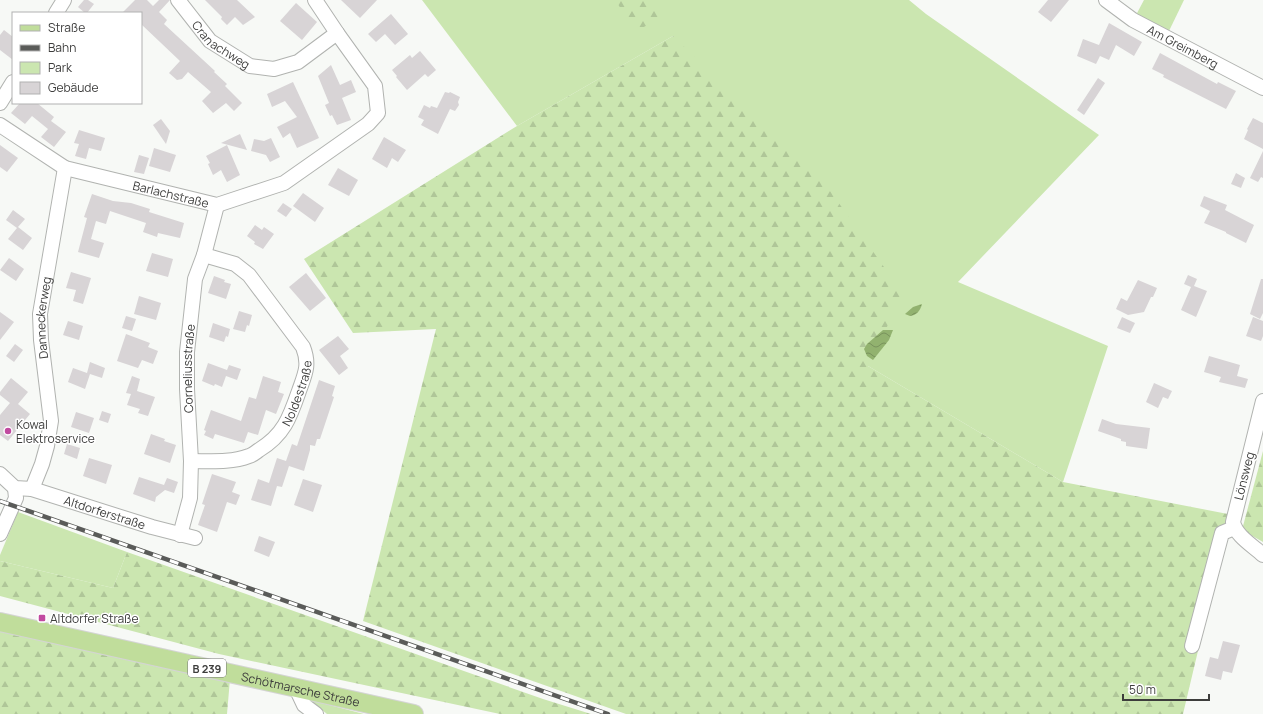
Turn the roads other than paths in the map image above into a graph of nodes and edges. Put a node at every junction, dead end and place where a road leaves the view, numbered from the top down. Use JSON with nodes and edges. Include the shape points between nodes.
{"nodes":[{"id":1,"x":64,"y":0,"type":"edge"},
{"id":2,"x":178,"y":0,"type":"edge"},
{"id":3,"x":315,"y":0,"type":"edge"},
{"id":4,"x":1106,"y":0,"type":"edge"},
{"id":5,"x":57,"y":12,"type":"edge"},
{"id":6,"x":337,"y":33,"type":"junction"},
{"id":7,"x":12,"y":84,"type":"edge"},
{"id":8,"x":1263,"y":88,"type":"edge"},
{"id":9,"x":0,"y":103,"type":"edge"},
{"id":10,"x":0,"y":125,"type":"edge"},
{"id":11,"x":65,"y":168,"type":"junction"},
{"id":12,"x":217,"y":205,"type":"junction"},
{"id":13,"x":204,"y":255,"type":"junction"},
{"id":14,"x":1263,"y":401,"type":"edge"},
{"id":15,"x":191,"y":461,"type":"junction"},
{"id":16,"x":0,"y":474,"type":"edge"},
{"id":17,"x":15,"y":488,"type":"junction"},
{"id":18,"x":32,"y":489,"type":"junction"},
{"id":19,"x":1234,"y":528,"type":"junction"},
{"id":20,"x":1,"y":529,"type":"edge"},
{"id":21,"x":180,"y":535,"type":"junction"},
{"id":22,"x":196,"y":538,"type":"dead end"},
{"id":23,"x":1263,"y":555,"type":"edge"},
{"id":24,"x":0,"y":622,"type":"edge"},
{"id":25,"x":1192,"y":646,"type":"dead end"},
{"id":26,"x":296,"y":688,"type":"junction"},
{"id":27,"x":316,"y":714,"type":"edge"},
{"id":28,"x":414,"y":714,"type":"edge"}],
"edges":[{"from":1,"to":5,"type":"street"},
{"from":2,"to":6,"type":"street","name":"Cranachweg","via":[[210,41],[250,66],[274,69],[298,62]]},
{"from":3,"to":6,"type":"street"},
{"from":4,"to":8,"type":"street","name":"Am Greimberg","via":[[1134,20]]},
{"from":6,"to":12,"type":"street","name":"Barlachstraße","via":[[375,86],[378,113],[368,124],[284,183]]},
{"from":7,"to":9,"type":"street"},
{"from":10,"to":11,"type":"street","name":"Barlachstraße"},
{"from":11,"to":12,"type":"street","name":"Barlachstraße"},
{"from":11,"to":18,"type":"street","name":"Danneckerweg","via":[[40,314],[51,421],[42,464]]},
{"from":12,"to":13,"type":"street","name":"Corneliusstraße"},
{"from":13,"to":15,"type":"street","name":"Corneliusstraße","via":[[195,279],[187,352]]},
{"from":13,"to":15,"type":"street","name":"Noldestraße","via":[[235,264],[249,275],[303,347],[307,356],[307,366],[290,417],[279,434],[266,446],[250,456],[232,460]]},
{"from":14,"to":19,"type":"street","name":"Lönsweg","via":[[1233,522]]},
{"from":15,"to":21,"type":"street","name":"Corneliusstraße","via":[[190,498]]},
{"from":16,"to":17,"type":"street"},
{"from":17,"to":18,"type":"street","name":"Altdorferstraße"},
{"from":17,"to":20,"type":"street","via":[[16,498]]},
{"from":18,"to":21,"type":"street","name":"Altdorferstraße"},
{"from":19,"to":23,"type":"street"},
{"from":19,"to":25,"type":"street","via":[[1222,533]]},
{"from":21,"to":22,"type":"street","name":"Altdorferstraße"},
{"from":24,"to":26,"type":"main road","name":"Schötmarsche Straße","number":"B 239"},
{"from":26,"to":27,"type":"street","via":[[304,705]]},
{"from":26,"to":28,"type":"main road","name":"Schötmarsche Straße","number":"B 239"}]}
